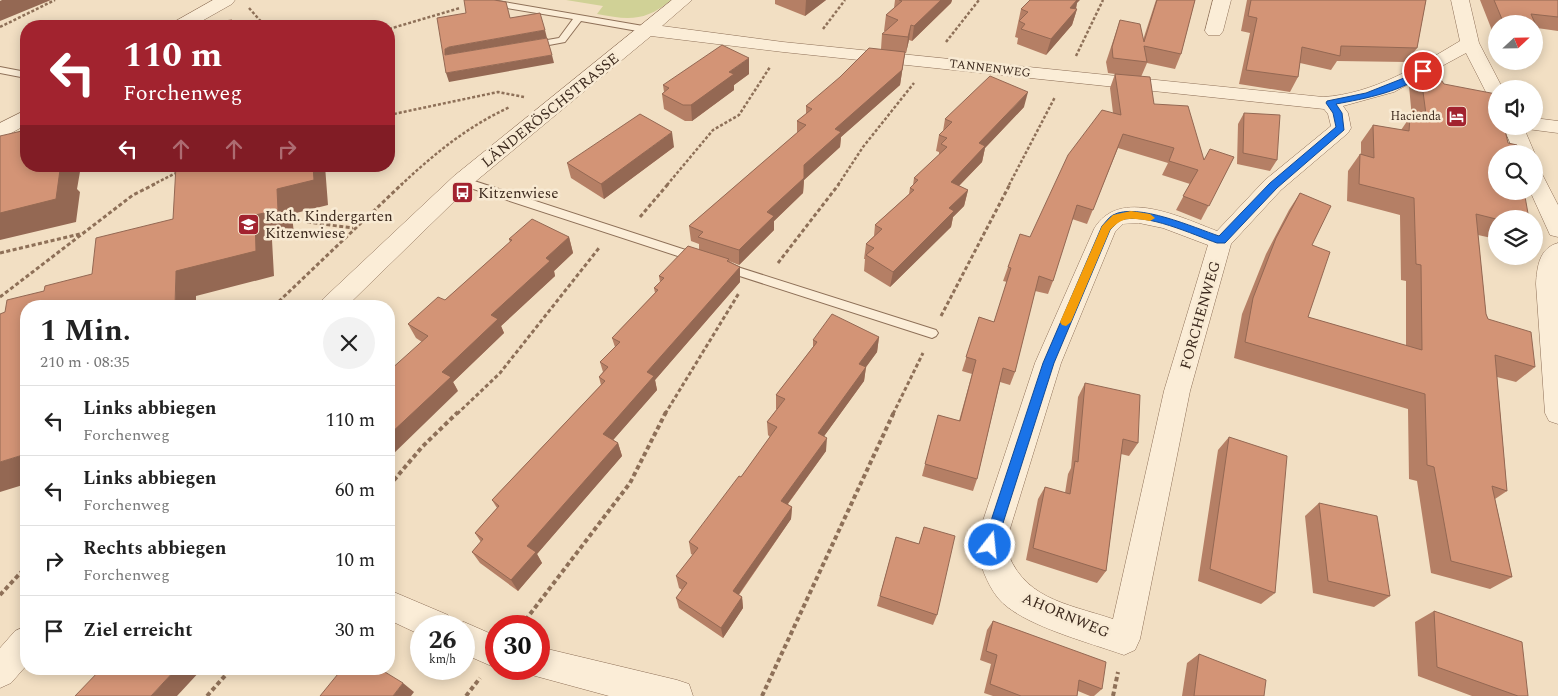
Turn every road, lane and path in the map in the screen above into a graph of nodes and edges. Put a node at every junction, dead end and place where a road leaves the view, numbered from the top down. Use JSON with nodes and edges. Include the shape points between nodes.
{"nodes":[{"id":1,"x":55,"y":0,"type":"edge"},
{"id":2,"x":226,"y":0,"type":"edge"},
{"id":3,"x":479,"y":0,"type":"edge"},
{"id":4,"x":684,"y":0,"type":"edge"},
{"id":5,"x":845,"y":0,"type":"edge"},
{"id":6,"x":979,"y":0,"type":"edge"},
{"id":7,"x":1103,"y":0,"type":"edge"},
{"id":8,"x":1222,"y":0,"type":"edge"},
{"id":9,"x":1460,"y":0,"type":"edge"},
{"id":10,"x":248,"y":6,"type":"dead end"},
{"id":11,"x":579,"y":18,"type":"junction"},
{"id":12,"x":191,"y":20,"type":"edge"},
{"id":13,"x":260,"y":20,"type":"edge"},
{"id":14,"x":0,"y":27,"type":"edge"},
{"id":15,"x":395,"y":27,"type":"edge"},
{"id":16,"x":649,"y":30,"type":"junction"},
{"id":17,"x":1214,"y":31,"type":"dead end"},
{"id":18,"x":1470,"y":43,"type":"junction"},
{"id":19,"x":525,"y":47,"type":"edge"},
{"id":20,"x":783,"y":47,"type":"junction"},
{"id":21,"x":808,"y":50,"type":"junction"},
{"id":22,"x":931,"y":62,"type":"junction"},
{"id":23,"x":0,"y":70,"type":"edge"},
{"id":24,"x":20,"y":74,"type":"edge"},
{"id":25,"x":1066,"y":77,"type":"junction"},
{"id":26,"x":1489,"y":80,"type":"edge"},
{"id":27,"x":532,"y":99,"type":"junction"},
{"id":28,"x":1330,"y":103,"type":"junction"},
{"id":29,"x":556,"y":104,"type":"junction"},
{"id":30,"x":395,"y":114,"type":"edge"},
{"id":31,"x":20,"y":120,"type":"edge"},
{"id":32,"x":1543,"y":125,"type":"edge"},
{"id":33,"x":1558,"y":127,"type":"edge"},
{"id":34,"x":0,"y":132,"type":"edge"},
{"id":35,"x":178,"y":172,"type":"edge"},
{"id":36,"x":462,"y":182,"type":"junction"},
{"id":37,"x":1543,"y":196,"type":"edge"},
{"id":38,"x":307,"y":222,"type":"dead end"},
{"id":39,"x":353,"y":228,"type":"junction"},
{"id":40,"x":1558,"y":229,"type":"edge"},
{"id":41,"x":83,"y":233,"type":"junction"},
{"id":42,"x":621,"y":233,"type":"junction"},
{"id":43,"x":1221,"y":241,"type":"junction"},
{"id":44,"x":1558,"y":250,"type":"edge"},
{"id":45,"x":0,"y":253,"type":"edge"},
{"id":46,"x":760,"y":278,"type":"junction"},
{"id":47,"x":0,"y":298,"type":"edge"},
{"id":48,"x":280,"y":300,"type":"edge"},
{"id":49,"x":338,"y":300,"type":"edge"},
{"id":50,"x":932,"y":333,"type":"junction"},
{"id":51,"x":1558,"y":413,"type":"edge"},
{"id":52,"x":395,"y":479,"type":"edge"},
{"id":53,"x":20,"y":573,"type":"edge"},
{"id":54,"x":0,"y":595,"type":"edge"},
{"id":55,"x":395,"y":608,"type":"edge"},
{"id":56,"x":412,"y":615,"type":"edge"},
{"id":57,"x":529,"y":615,"type":"edge"},
{"id":58,"x":1124,"y":639,"type":"joint"},
{"id":59,"x":20,"y":649,"type":"edge"},
{"id":60,"x":550,"y":666,"type":"edge"},
{"id":61,"x":0,"y":672,"type":"edge"},
{"id":62,"x":225,"y":675,"type":"edge"},
{"id":63,"x":207,"y":696,"type":"edge"},
{"id":64,"x":677,"y":696,"type":"edge"},
{"id":65,"x":762,"y":696,"type":"edge"}],
"edges":[{"from":1,"to":14,"type":"path"},
{"from":2,"to":12,"type":"street"},
{"from":3,"to":11,"type":"lane"},
{"from":3,"to":15,"type":"path"},
{"from":4,"to":16,"type":"street","name":"LÄNDERÖSCHSTRASSE"},
{"from":5,"to":21,"type":"path"},
{"from":6,"to":22,"type":"path"},
{"from":7,"to":25,"type":"path"},
{"from":8,"to":17,"type":"street"},
{"from":9,"to":18,"type":"street"},
{"from":10,"to":13,"type":"path"},
{"from":11,"to":16,"type":"lane"},
{"from":11,"to":19,"type":"lane","via":[[562,40]]},
{"from":16,"to":20,"type":"street","name":"TANNENWEG"},
{"from":16,"to":29,"type":"street","name":"LÄNDERÖSCHSTRASSE"},
{"from":18,"to":26,"type":"street"},
{"from":18,"to":28,"type":"street","via":[[1407,80],[1368,96]]},
{"from":20,"to":21,"type":"street","name":"TANNENWEG"},
{"from":20,"to":42,"type":"path","via":[[739,115],[713,130],[630,230]]},
{"from":21,"to":22,"type":"street","name":"TANNENWEG"},
{"from":22,"to":25,"type":"street","name":"TANNENWEG"},
{"from":22,"to":46,"type":"path","via":[[770,273]]},
{"from":23,"to":24,"type":"lane"},
{"from":25,"to":28,"type":"street","name":"TANNENWEG"},
{"from":25,"to":50,"type":"path"},
{"from":27,"to":29,"type":"path"},
{"from":27,"to":30,"type":"path","via":[[498,92]]},
{"from":27,"to":39,"type":"path","via":[[503,110],[436,155]]},
{"from":28,"to":43,"type":"street","name":"FORCHENWEG","via":[[1338,113],[1341,128],[1273,185]]},
{"from":29,"to":36,"type":"street","name":"LÄNDERÖSCHSTRASSE"},
{"from":31,"to":34,"type":"street"},
{"from":32,"to":33,"type":"street"},
{"from":35,"to":41,"type":"path","via":[[132,195]]},
{"from":36,"to":42,"type":"lane"},
{"from":36,"to":49,"type":"street","name":"LÄNDERÖSCHSTRASSE"},
{"from":37,"to":40,"type":"street"},
{"from":38,"to":39,"type":"path"},
{"from":39,"to":48,"type":"path"},
{"from":41,"to":45,"type":"path"},
{"from":41,"to":47,"type":"path"},
{"from":42,"to":46,"type":"lane"},
{"from":42,"to":52,"type":"path","via":[[606,239],[500,373],[422,447]]},
{"from":43,"to":58,"type":"street","name":"FORCHENWEG","via":[[1177,391]]},
{"from":43,"to":58,"type":"street","name":"AHORNWEG","via":[[1155,218],[1131,215],[1116,218],[1105,229],[1048,363],[990,545],[998,572],[1014,593],[1036,606]]},
{"from":44,"to":51,"type":"street","via":[[1549,264],[1548,284]]},
{"from":46,"to":50,"type":"lane"},
{"from":46,"to":57,"type":"path","via":[[746,283],[668,408],[630,483]]},
{"from":50,"to":65,"type":"path"},
{"from":53,"to":54,"type":"path"},
{"from":55,"to":56,"type":"street"},
{"from":59,"to":61,"type":"street"},
{"from":60,"to":64,"type":"street"},
{"from":62,"to":63,"type":"path"}]}
